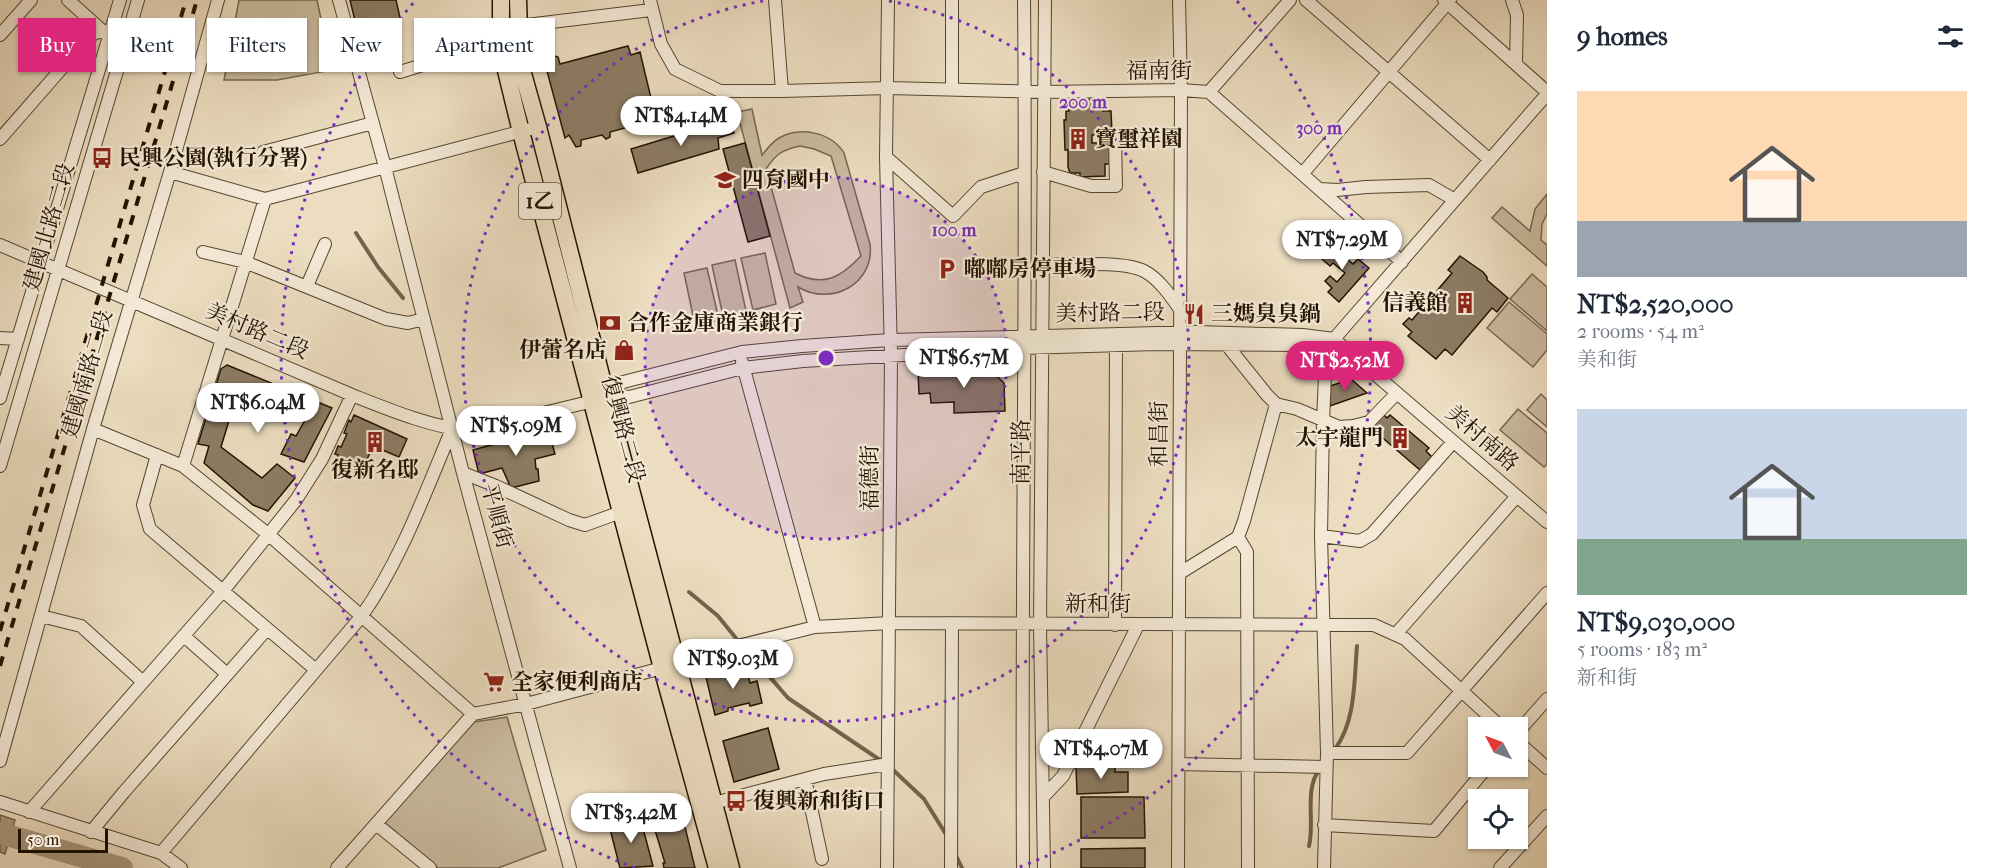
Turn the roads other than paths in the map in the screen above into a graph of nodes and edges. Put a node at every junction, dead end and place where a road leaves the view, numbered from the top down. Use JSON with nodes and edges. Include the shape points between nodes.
{"nodes":[{"id":1,"x":31,"y":0,"type":"edge"},
{"id":2,"x":68,"y":0,"type":"edge"},
{"id":3,"x":120,"y":0,"type":"edge"},
{"id":4,"x":138,"y":0,"type":"edge"},
{"id":5,"x":218,"y":0,"type":"edge"},
{"id":6,"x":339,"y":0,"type":"edge"},
{"id":7,"x":501,"y":0,"type":"edge"},
{"id":8,"x":518,"y":0,"type":"edge"},
{"id":9,"x":774,"y":0,"type":"edge"},
{"id":10,"x":888,"y":0,"type":"edge"},
{"id":11,"x":952,"y":0,"type":"edge"},
{"id":12,"x":1024,"y":0,"type":"edge"},
{"id":13,"x":1045,"y":0,"type":"edge"},
{"id":14,"x":1179,"y":0,"type":"edge"},
{"id":15,"x":1290,"y":0,"type":"edge"},
{"id":16,"x":1306,"y":0,"type":"edge"},
{"id":17,"x":1512,"y":0,"type":"edge"},
{"id":18,"x":1447,"y":1,"type":"edge"},
{"id":19,"x":651,"y":5,"type":"edge"},
{"id":20,"x":501,"y":18,"type":"edge"},
{"id":21,"x":519,"y":18,"type":"edge"},
{"id":22,"x":555,"y":20,"type":"edge"},
{"id":23,"x":105,"y":33,"type":"junction"},
{"id":24,"x":0,"y":35,"type":"edge"},
{"id":25,"x":1516,"y":63,"type":"junction"},
{"id":26,"x":506,"y":72,"type":"edge"},
{"id":27,"x":523,"y":72,"type":"edge"},
{"id":28,"x":1389,"y":74,"type":"junction"},
{"id":29,"x":888,"y":88,"type":"junction"},
{"id":30,"x":952,"y":90,"type":"junction"},
{"id":31,"x":1181,"y":90,"type":"junction"},
{"id":32,"x":782,"y":91,"type":"junction"},
{"id":33,"x":1025,"y":92,"type":"junction"},
{"id":34,"x":1044,"y":92,"type":"junction"},
{"id":35,"x":1209,"y":93,"type":"junction"},
{"id":36,"x":1547,"y":93,"type":"edge"},
{"id":37,"x":373,"y":123,"type":"junction"},
{"id":38,"x":538,"y":127,"type":"junction"},
{"id":39,"x":521,"y":132,"type":"junction"},
{"id":40,"x":1115,"y":138,"type":"dead end"},
{"id":41,"x":0,"y":139,"type":"edge"},
{"id":42,"x":263,"y":152,"type":"dead end"},
{"id":43,"x":886,"y":157,"type":"junction"},
{"id":44,"x":1490,"y":160,"type":"junction"},
{"id":45,"x":385,"y":166,"type":"junction"},
{"id":46,"x":170,"y":171,"type":"junction"},
{"id":47,"x":1043,"y":172,"type":"junction"},
{"id":48,"x":1024,"y":173,"type":"junction"},
{"id":49,"x":1303,"y":173,"type":"junction"},
{"id":50,"x":1320,"y":189,"type":"junction"},
{"id":51,"x":265,"y":199,"type":"junction"},
{"id":52,"x":1455,"y":200,"type":"junction"},
{"id":53,"x":325,"y":244,"type":"dead end"},
{"id":54,"x":0,"y":245,"type":"edge"},
{"id":55,"x":203,"y":252,"type":"dead end"},
{"id":56,"x":245,"y":262,"type":"junction"},
{"id":57,"x":1402,"y":262,"type":"junction"},
{"id":58,"x":41,"y":263,"type":"junction"},
{"id":59,"x":1041,"y":265,"type":"junction"},
{"id":60,"x":58,"y":270,"type":"junction"},
{"id":61,"x":307,"y":286,"type":"junction"},
{"id":62,"x":130,"y":302,"type":"junction"},
{"id":63,"x":1179,"y":309,"type":"junction"},
{"id":64,"x":424,"y":319,"type":"junction"},
{"id":65,"x":1042,"y":335,"type":"junction"},
{"id":66,"x":0,"y":338,"type":"edge"},
{"id":67,"x":18,"y":339,"type":"junction"},
{"id":68,"x":223,"y":339,"type":"junction"},
{"id":69,"x":1180,"y":339,"type":"junction"},
{"id":70,"x":1335,"y":339,"type":"junction"},
{"id":71,"x":890,"y":340,"type":"junction"},
{"id":72,"x":1116,"y":340,"type":"junction"},
{"id":73,"x":1024,"y":343,"type":"junction"},
{"id":74,"x":1226,"y":344,"type":"junction"},
{"id":75,"x":1042,"y":349,"type":"junction"},
{"id":76,"x":742,"y":352,"type":"junction"},
{"id":77,"x":891,"y":354,"type":"junction"},
{"id":78,"x":743,"y":368,"type":"junction"},
{"id":79,"x":1397,"y":393,"type":"junction"},
{"id":80,"x":352,"y":395,"type":"junction"},
{"id":81,"x":0,"y":398,"type":"edge"},
{"id":82,"x":600,"y":398,"type":"junction"},
{"id":83,"x":1276,"y":404,"type":"junction"},
{"id":84,"x":1323,"y":421,"type":"junction"},
{"id":85,"x":93,"y":429,"type":"junction"},
{"id":86,"x":452,"y":429,"type":"junction"},
{"id":87,"x":1453,"y":442,"type":"junction"},
{"id":88,"x":157,"y":455,"type":"junction"},
{"id":89,"x":0,"y":466,"type":"edge"},
{"id":90,"x":183,"y":466,"type":"junction"},
{"id":91,"x":464,"y":473,"type":"junction"},
{"id":92,"x":1517,"y":496,"type":"junction"},
{"id":93,"x":621,"y":512,"type":"junction"},
{"id":94,"x":1547,"y":522,"type":"edge"},
{"id":95,"x":269,"y":535,"type":"junction"},
{"id":96,"x":1322,"y":536,"type":"junction"},
{"id":97,"x":1238,"y":537,"type":"junction"},
{"id":98,"x":1180,"y":573,"type":"junction"},
{"id":99,"x":224,"y":591,"type":"junction"},
{"id":100,"x":1547,"y":593,"type":"edge"},
{"id":101,"x":41,"y":616,"type":"junction"},
{"id":102,"x":361,"y":617,"type":"junction"},
{"id":103,"x":890,"y":623,"type":"junction"},
{"id":104,"x":952,"y":623,"type":"junction"},
{"id":105,"x":1022,"y":623,"type":"junction"},
{"id":106,"x":1325,"y":624,"type":"junction"},
{"id":107,"x":1040,"y":625,"type":"junction"},
{"id":108,"x":1115,"y":625,"type":"junction"},
{"id":109,"x":1138,"y":625,"type":"junction"},
{"id":110,"x":1180,"y":625,"type":"junction"},
{"id":111,"x":1246,"y":625,"type":"junction"},
{"id":112,"x":815,"y":627,"type":"junction"},
{"id":113,"x":267,"y":628,"type":"junction"},
{"id":114,"x":1396,"y":634,"type":"junction"},
{"id":115,"x":184,"y":636,"type":"junction"},
{"id":116,"x":670,"y":664,"type":"junction"},
{"id":117,"x":316,"y":670,"type":"junction"},
{"id":118,"x":227,"y":674,"type":"junction"},
{"id":119,"x":143,"y":682,"type":"junction"},
{"id":120,"x":1462,"y":690,"type":"junction"},
{"id":121,"x":1547,"y":699,"type":"edge"},
{"id":122,"x":526,"y":704,"type":"junction"},
{"id":123,"x":473,"y":714,"type":"junction"},
{"id":124,"x":1490,"y":717,"type":"edge"},
{"id":125,"x":1528,"y":721,"type":"edge"},
{"id":126,"x":1528,"y":751,"type":"edge"},
{"id":127,"x":1327,"y":753,"type":"junction"},
{"id":128,"x":0,"y":761,"type":"edge"},
{"id":129,"x":888,"y":764,"type":"junction"},
{"id":130,"x":1179,"y":764,"type":"junction"},
{"id":131,"x":1247,"y":765,"type":"junction"},
{"id":132,"x":1326,"y":767,"type":"junction"},
{"id":133,"x":1547,"y":768,"type":"edge"},
{"id":134,"x":1479,"y":777,"type":"edge"},
{"id":135,"x":805,"y":779,"type":"junction"},
{"id":136,"x":1044,"y":796,"type":"junction"},
{"id":137,"x":0,"y":802,"type":"edge"},
{"id":138,"x":714,"y":803,"type":"junction"},
{"id":139,"x":29,"y":813,"type":"junction"},
{"id":140,"x":1547,"y":816,"type":"edge"},
{"id":141,"x":376,"y":824,"type":"junction"},
{"id":142,"x":1324,"y":825,"type":"junction"},
{"id":143,"x":92,"y":832,"type":"junction"},
{"id":144,"x":161,"y":853,"type":"junction"},
{"id":145,"x":822,"y":859,"type":"dead end"},
{"id":146,"x":181,"y":868,"type":"edge"},
{"id":147,"x":337,"y":868,"type":"edge"},
{"id":148,"x":430,"y":868,"type":"edge"},
{"id":149,"x":569,"y":868,"type":"edge"},
{"id":150,"x":717,"y":868,"type":"edge"},
{"id":151,"x":731,"y":868,"type":"edge"},
{"id":152,"x":887,"y":868,"type":"edge"},
{"id":153,"x":951,"y":868,"type":"edge"},
{"id":154,"x":1023,"y":868,"type":"edge"},
{"id":155,"x":1044,"y":868,"type":"edge"},
{"id":156,"x":1178,"y":868,"type":"edge"},
{"id":157,"x":1248,"y":868,"type":"edge"},
{"id":158,"x":1324,"y":868,"type":"edge"},
{"id":159,"x":1500,"y":868,"type":"edge"}],
"edges":[{"from":1,"to":24,"type":"street"},
{"from":2,"to":23,"type":"street"},
{"from":3,"to":23,"type":"street","name":"建國北路二段"},
{"from":4,"to":60,"type":"street","name":"建國北路二段"},
{"from":5,"to":46,"type":"street","name":"建國南路二段"},
{"from":6,"to":37,"type":"street","name":"平順街"},
{"from":7,"to":20,"type":"main road","name":"復興路二段","number":"1乙"},
{"from":8,"to":21,"type":"main road","name":"復興路二段","number":"1乙"},
{"from":9,"to":32,"type":"street"},
{"from":10,"to":29,"type":"street","name":"福德街"},
{"from":11,"to":30,"type":"street"},
{"from":12,"to":33,"type":"street","name":"南平路"},
{"from":13,"to":34,"type":"street","name":"南平路"},
{"from":14,"to":31,"type":"street","name":"和昌街"},
{"from":15,"to":35,"type":"street"},
{"from":16,"to":28,"type":"street"},
{"from":17,"to":25,"type":"street","via":[[1517,15]]},
{"from":18,"to":25,"type":"street"},
{"from":18,"to":28,"type":"street"},
{"from":19,"to":22,"type":"street"},
{"from":19,"to":32,"type":"street","name":"福南街","via":[[661,44],[675,69],[720,91]]},
{"from":23,"to":41,"type":"street","via":[[90,36]]},
{"from":23,"to":58,"type":"street","name":"建國北路二段"},
{"from":25,"to":36,"type":"street"},
{"from":26,"to":39,"type":"main road","name":"復興路二段","number":"1乙"},
{"from":27,"to":38,"type":"main road","name":"復興路二段","number":"1乙"},
{"from":28,"to":44,"type":"street"},
{"from":28,"to":49,"type":"street"},
{"from":29,"to":30,"type":"street","name":"福南街"},
{"from":29,"to":32,"type":"street","name":"福南街"},
{"from":29,"to":43,"type":"street","name":"福德街"},
{"from":30,"to":33,"type":"street","name":"福南街"},
{"from":31,"to":34,"type":"street","name":"福南街"},
{"from":31,"to":35,"type":"street","name":"福南街"},
{"from":31,"to":63,"type":"street","name":"和昌街"},
{"from":33,"to":34,"type":"street","name":"福南街"},
{"from":33,"to":48,"type":"street","name":"南平路"},
{"from":34,"to":47,"type":"street","name":"南平路"},
{"from":35,"to":49,"type":"street","name":"福南街"},
{"from":36,"to":44,"type":"street"},
{"from":37,"to":42,"type":"street"},
{"from":37,"to":45,"type":"street","name":"平順街"},
{"from":38,"to":39,"type":"street"},
{"from":38,"to":82,"type":"main road","name":"復興路二段","number":"1乙"},
{"from":39,"to":45,"type":"street"},
{"from":39,"to":82,"type":"main road","name":"復興路二段","number":"1乙"},
{"from":40,"to":47,"type":"street","via":[[1116,186],[1090,186]]},
{"from":43,"to":48,"type":"street","via":[[953,216],[981,187]]},
{"from":43,"to":71,"type":"street","name":"福德街"},
{"from":44,"to":52,"type":"street"},
{"from":45,"to":51,"type":"street"},
{"from":45,"to":64,"type":"street","name":"平順街"},
{"from":46,"to":51,"type":"street"},
{"from":46,"to":62,"type":"street","name":"建國南路二段"},
{"from":47,"to":59,"type":"street","name":"南平路"},
{"from":48,"to":73,"type":"street","name":"南平路"},
{"from":49,"to":50,"type":"street","name":"福南街"},
{"from":50,"to":52,"type":"street","via":[[1429,185]]},
{"from":50,"to":57,"type":"street","name":"福南街"},
{"from":51,"to":56,"type":"street"},
{"from":52,"to":57,"type":"street"},
{"from":53,"to":61,"type":"street"},
{"from":54,"to":58,"type":"street","name":"美村路二段"},
{"from":55,"to":56,"type":"street"},
{"from":56,"to":61,"type":"street"},
{"from":56,"to":68,"type":"street"},
{"from":57,"to":70,"type":"street"},
{"from":58,"to":60,"type":"street","name":"美村路二段"},
{"from":58,"to":67,"type":"street","name":"建國北路二段"},
{"from":59,"to":63,"type":"street","via":[[1126,266],[1145,271]]},
{"from":59,"to":65,"type":"street","name":"南平路"},
{"from":60,"to":62,"type":"street","name":"美村路二段"},
{"from":60,"to":89,"type":"street","name":"建國北路二段"},
{"from":61,"to":64,"type":"street","via":[[386,319],[408,323]]},
{"from":62,"to":68,"type":"street","name":"美村路二段"},
{"from":62,"to":85,"type":"street","name":"建國南路二段"},
{"from":63,"to":69,"type":"street","name":"和昌街"},
{"from":64,"to":86,"type":"street","name":"平順街"},
{"from":65,"to":72,"type":"street","name":"美村路二段"},
{"from":65,"to":73,"type":"street","name":"美村路二段"},
{"from":65,"to":75,"type":"street","name":"南平路"},
{"from":66,"to":67,"type":"street"},
{"from":67,"to":81,"type":"street","name":"建國北路二段"},
{"from":68,"to":80,"type":"street","name":"美村路二段"},
{"from":68,"to":90,"type":"street"},
{"from":69,"to":70,"type":"street","name":"美村路二段","via":[[1303,335]]},
{"from":69,"to":72,"type":"street","name":"美村路二段"},
{"from":69,"to":74,"type":"street","name":"美村路二段"},
{"from":69,"to":98,"type":"street","name":"和昌街"},
{"from":70,"to":74,"type":"street","name":"美村路二段","via":[[1305,345]]},
{"from":70,"to":79,"type":"street","name":"美村南路"},
{"from":70,"to":84,"type":"street","via":[[1325,376]]},
{"from":71,"to":73,"type":"street","name":"美村路二段"},
{"from":71,"to":76,"type":"street","name":"美村路二段"},
{"from":71,"to":77,"type":"street","name":"福德街"},
{"from":72,"to":75,"type":"street","name":"美村路二段"},
{"from":72,"to":108,"type":"street"},
{"from":73,"to":75,"type":"street","name":"美村路二段"},
{"from":73,"to":77,"type":"street","name":"美村路二段"},
{"from":73,"to":105,"type":"street","name":"南平路"},
{"from":74,"to":83,"type":"street"},
{"from":75,"to":107,"type":"street","name":"南平路"},
{"from":76,"to":78,"type":"street"},
{"from":76,"to":82,"type":"street","name":"美村路二段","via":[[623,382]]},
{"from":77,"to":78,"type":"street","name":"美村路二段"},
{"from":77,"to":103,"type":"street","name":"福德街"},
{"from":78,"to":82,"type":"street","name":"美村路二段","via":[[629,397]]},
{"from":78,"to":112,"type":"street"},
{"from":79,"to":84,"type":"street","via":[[1369,422],[1340,427]]},
{"from":79,"to":87,"type":"street","name":"美村南路"},
{"from":80,"to":86,"type":"street","name":"美村路二段"},
{"from":80,"to":95,"type":"street","via":[[322,459]]},
{"from":82,"to":86,"type":"street","name":"美村路二段","via":[[469,431]]},
{"from":82,"to":93,"type":"main road","name":"復興路二段","number":"1乙"},
{"from":82,"to":116,"type":"main road","name":"復興路二段","number":"1乙"},
{"from":83,"to":84,"type":"street"},
{"from":83,"to":97,"type":"street"},
{"from":84,"to":96,"type":"street"},
{"from":85,"to":88,"type":"street"},
{"from":85,"to":101,"type":"street","name":"建國南路二段"},
{"from":86,"to":91,"type":"street","name":"平順街"},
{"from":86,"to":102,"type":"street","via":[[406,538]]},
{"from":87,"to":92,"type":"street","name":"美村南路"},
{"from":87,"to":96,"type":"street","via":[[1372,534],[1360,541]]},
{"from":88,"to":90,"type":"street"},
{"from":88,"to":99,"type":"street","via":[[143,505],[150,529]]},
{"from":90,"to":95,"type":"street"},
{"from":91,"to":93,"type":"street","via":[[585,525]]},
{"from":91,"to":122,"type":"street","name":"平順街"},
{"from":92,"to":94,"type":"street","name":"美村南路"},
{"from":92,"to":114,"type":"street"},
{"from":93,"to":116,"type":"main road","name":"復興路二段","number":"1乙"},
{"from":95,"to":99,"type":"street"},
{"from":95,"to":102,"type":"street"},
{"from":96,"to":106,"type":"street"},
{"from":97,"to":98,"type":"street"},
{"from":97,"to":111,"type":"street","via":[[1247,552]]},
{"from":98,"to":110,"type":"street","name":"和昌街"},
{"from":99,"to":113,"type":"street"},
{"from":99,"to":115,"type":"street"},
{"from":100,"to":120,"type":"street"},
{"from":101,"to":119,"type":"street","via":[[81,626]]},
{"from":101,"to":128,"type":"street","name":"建國南路二段"},
{"from":102,"to":117,"type":"street"},
{"from":102,"to":123,"type":"street"},
{"from":103,"to":104,"type":"street","name":"新和街"},
{"from":103,"to":112,"type":"street","name":"新和街"},
{"from":103,"to":129,"type":"street","name":"福德街"},
{"from":104,"to":105,"type":"street","name":"新和街"},
{"from":104,"to":153,"type":"street"},
{"from":105,"to":107,"type":"street","name":"新和街"},
{"from":105,"to":154,"type":"street","name":"南平路"},
{"from":106,"to":111,"type":"street","name":"新和街"},
{"from":106,"to":114,"type":"street","name":"新和街","via":[[1374,625]]},
{"from":106,"to":127,"type":"street"},
{"from":107,"to":108,"type":"street","name":"新和街"},
{"from":107,"to":136,"type":"street","name":"南平路"},
{"from":108,"to":109,"type":"street","name":"新和街"},
{"from":109,"to":110,"type":"street","name":"新和街"},
{"from":109,"to":136,"type":"street","via":[[1063,776]]},
{"from":110,"to":111,"type":"street","name":"新和街"},
{"from":110,"to":130,"type":"street","name":"和昌街"},
{"from":111,"to":131,"type":"street"},
{"from":112,"to":116,"type":"street","name":"新和街"},
{"from":113,"to":117,"type":"street"},
{"from":113,"to":118,"type":"street"},
{"from":114,"to":120,"type":"street","name":"新和街"},
{"from":115,"to":118,"type":"street"},
{"from":115,"to":119,"type":"street"},
{"from":116,"to":122,"type":"street","name":"新和街"},
{"from":116,"to":138,"type":"main road","name":"復興路二段","number":"1乙"},
{"from":116,"to":150,"type":"main road","name":"復興路二段","number":"1乙"},
{"from":117,"to":144,"type":"street"},
{"from":118,"to":143,"type":"street"},
{"from":119,"to":139,"type":"street"},
{"from":120,"to":124,"type":"street","name":"新和街"},
{"from":120,"to":127,"type":"street","via":[[1407,753]]},
{"from":121,"to":125,"type":"street"},
{"from":122,"to":123,"type":"street","name":"新和街"},
{"from":122,"to":149,"type":"street","name":"平順街"},
{"from":123,"to":141,"type":"street"},
{"from":126,"to":133,"type":"street"},
{"from":127,"to":132,"type":"street"},
{"from":129,"to":135,"type":"street"},
{"from":129,"to":152,"type":"street","name":"福德街"},
{"from":130,"to":131,"type":"street"},
{"from":130,"to":156,"type":"street","name":"和昌街"},
{"from":131,"to":132,"type":"street"},
{"from":131,"to":157,"type":"street"},
{"from":132,"to":142,"type":"street"},
{"from":134,"to":142,"type":"street","via":[[1434,831]]},
{"from":135,"to":138,"type":"street"},
{"from":135,"to":145,"type":"street"},
{"from":136,"to":155,"type":"street","name":"南平路"},
{"from":137,"to":139,"type":"street"},
{"from":138,"to":151,"type":"main road","name":"復興路二段","number":"1乙"},
{"from":139,"to":143,"type":"street"},
{"from":140,"to":159,"type":"street"},
{"from":141,"to":147,"type":"street"},
{"from":141,"to":148,"type":"street"},
{"from":142,"to":158,"type":"street"},
{"from":143,"to":144,"type":"street"},
{"from":144,"to":146,"type":"street"}]}
